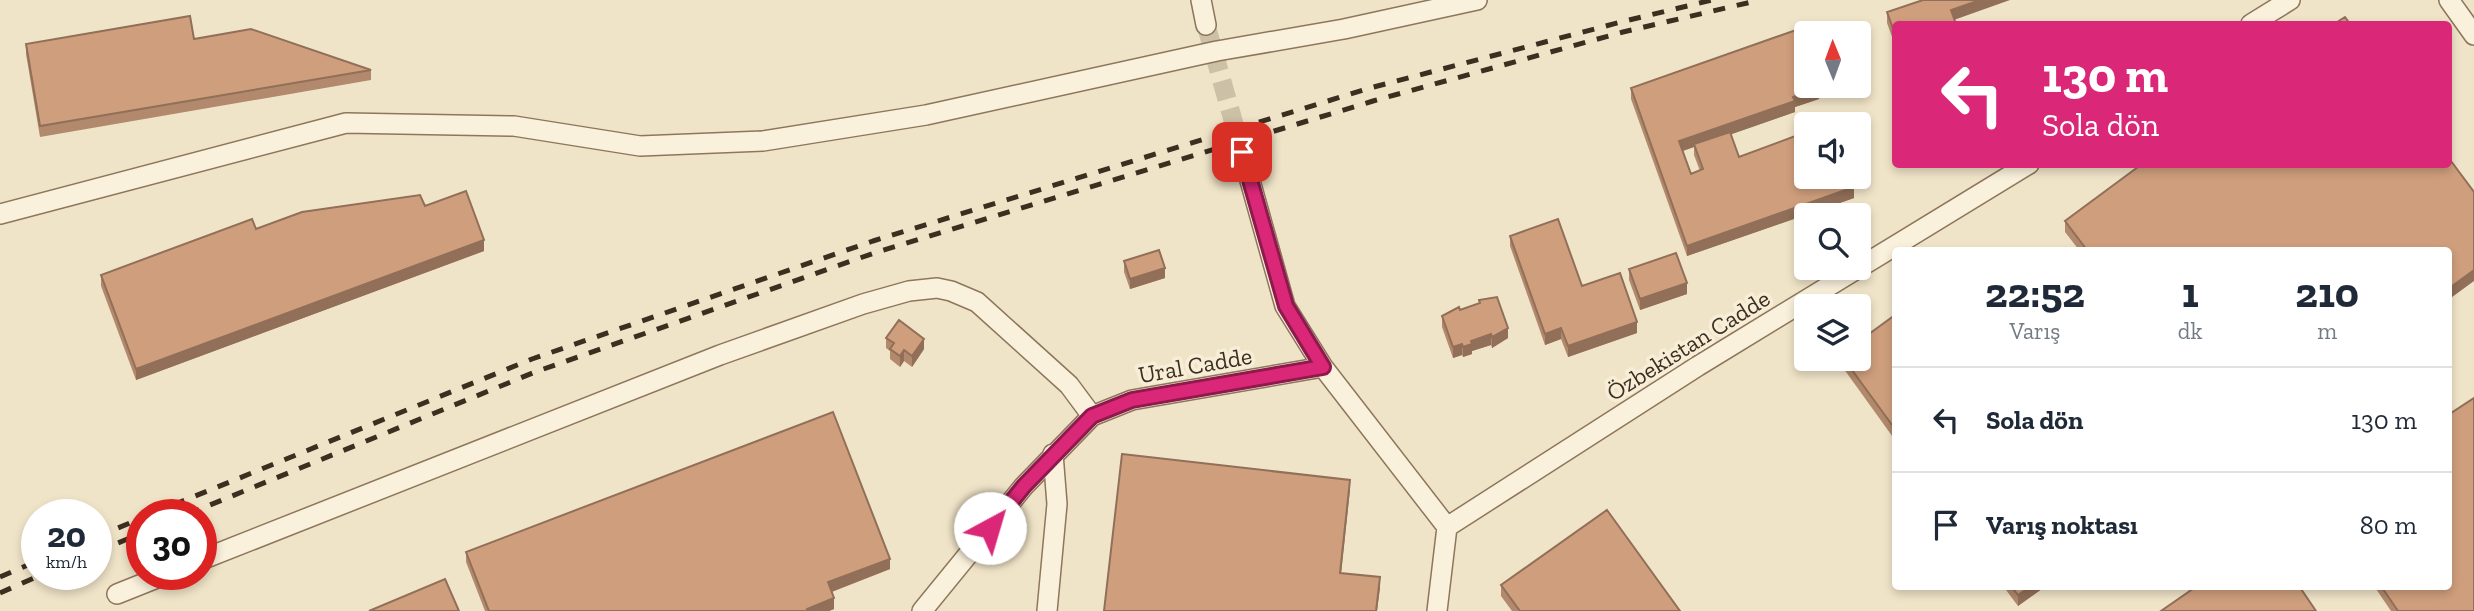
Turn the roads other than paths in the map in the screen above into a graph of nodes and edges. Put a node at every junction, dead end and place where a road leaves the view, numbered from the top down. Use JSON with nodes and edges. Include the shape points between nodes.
{"nodes":[{"id":1,"x":1201,"y":0,"type":"edge"},
{"id":2,"x":1478,"y":0,"type":"edge"},
{"id":3,"x":2290,"y":0,"type":"edge"},
{"id":4,"x":2449,"y":0,"type":"edge"},
{"id":5,"x":2256,"y":21,"type":"edge"},
{"id":6,"x":1206,"y":25,"type":"tunnel mouth"},
{"id":7,"x":2474,"y":35,"type":"edge"},
{"id":8,"x":1242,"y":152,"type":"tunnel mouth"},
{"id":9,"x":2022,"y":168,"type":"edge"},
{"id":10,"x":0,"y":214,"type":"edge"},
{"id":11,"x":1893,"y":247,"type":"edge"},
{"id":12,"x":1892,"y":248,"type":"edge"},
{"id":13,"x":1323,"y":367,"type":"junction"},
{"id":14,"x":1092,"y":416,"type":"junction"},
{"id":15,"x":1053,"y":454,"type":"junction"},
{"id":16,"x":1447,"y":527,"type":"junction"},
{"id":17,"x":217,"y":554,"type":"edge"},
{"id":18,"x":127,"y":590,"type":"edge"},
{"id":19,"x":117,"y":594,"type":"dead end"},
{"id":20,"x":922,"y":611,"type":"edge"},
{"id":21,"x":1047,"y":611,"type":"edge"},
{"id":22,"x":1437,"y":611,"type":"edge"}],
"edges":[{"from":1,"to":6,"type":"street"},
{"from":2,"to":10,"type":"street","via":[[1217,51],[926,116],[764,141],[640,146],[514,126],[346,123]]},
{"from":3,"to":5,"type":"street"},
{"from":4,"to":7,"type":"street"},
{"from":8,"to":13,"type":"street","via":[[1286,306]]},
{"from":9,"to":11,"type":"street","name":"Özbekistan Cadde"},
{"from":12,"to":16,"type":"street","name":"Özbekistan Cadde"},
{"from":13,"to":14,"type":"street","name":"Ural Cadde","via":[[1132,400]]},
{"from":13,"to":16,"type":"street"},
{"from":14,"to":15,"type":"street","name":"Ural Cadde"},
{"from":14,"to":17,"type":"street","via":[[1069,385],[977,302],[937,288],[909,291],[720,355]]},
{"from":15,"to":20,"type":"street","name":"Ural Cadde"},
{"from":15,"to":21,"type":"street","via":[[1057,504]]},
{"from":16,"to":22,"type":"street"},
{"from":18,"to":19,"type":"street"}]}
